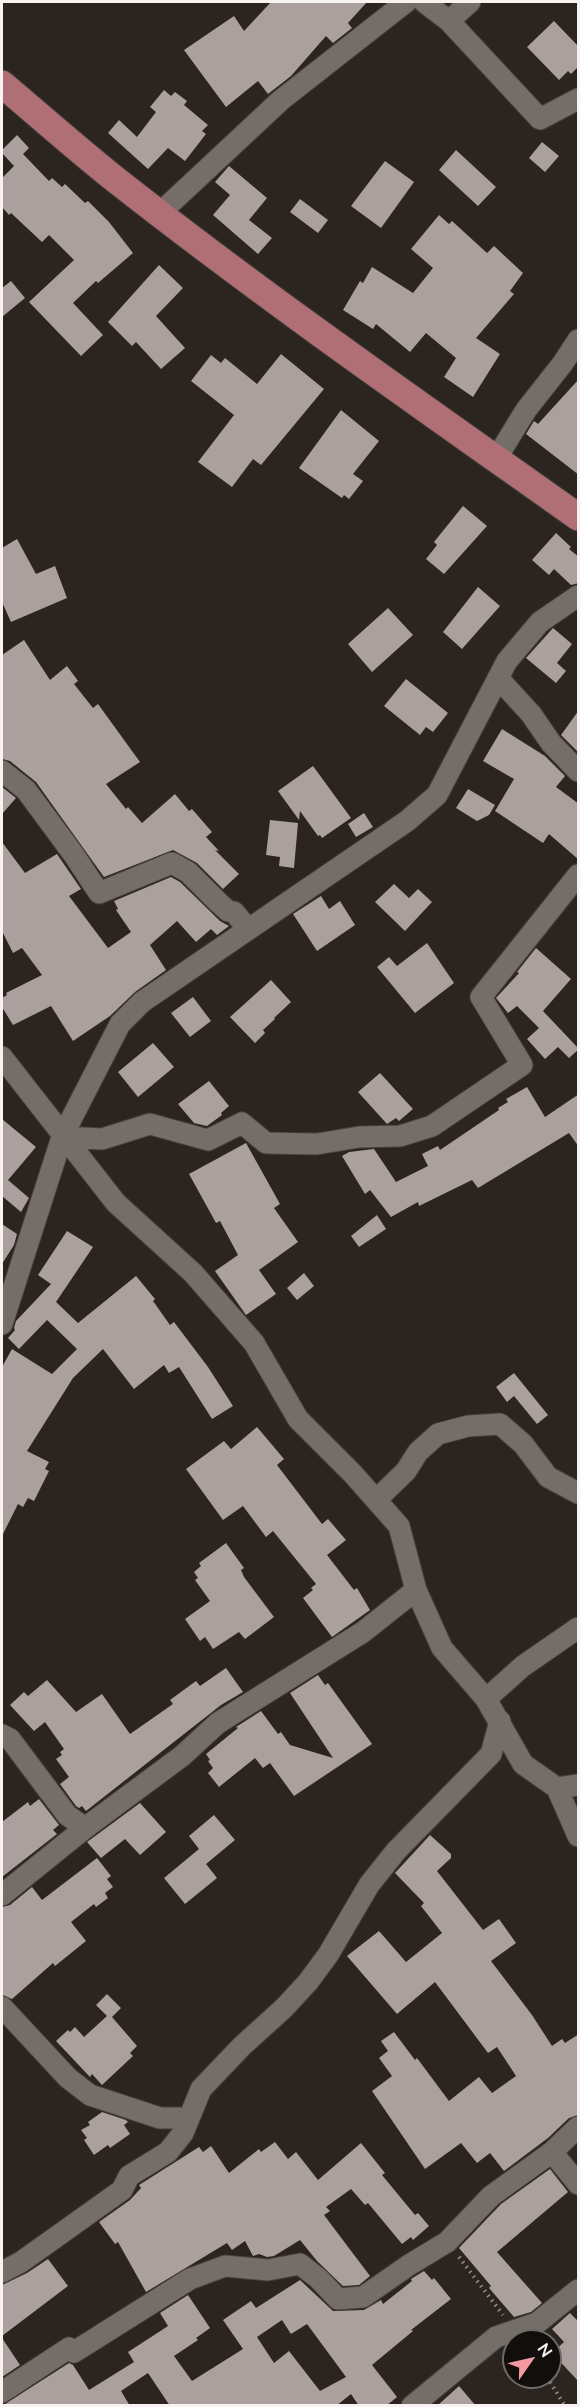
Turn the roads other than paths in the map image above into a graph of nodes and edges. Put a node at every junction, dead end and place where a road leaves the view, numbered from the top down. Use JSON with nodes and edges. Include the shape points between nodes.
{"nodes":[{"id":1,"x":406,"y":2,"type":"edge"},
{"id":2,"x":424,"y":2,"type":"edge"},
{"id":3,"x":470,"y":2,"type":"edge"},
{"id":4,"x":449,"y":21,"type":"junction"},
{"id":5,"x":2,"y":84,"type":"edge"},
{"id":6,"x":579,"y":99,"type":"edge"},
{"id":7,"x":160,"y":213,"type":"junction"},
{"id":8,"x":579,"y":340,"type":"edge"},
{"id":9,"x":496,"y":459,"type":"junction"},
{"id":10,"x":579,"y":517,"type":"edge"},
{"id":11,"x":579,"y":596,"type":"edge"},
{"id":12,"x":498,"y":678,"type":"junction"},
{"id":13,"x":2,"y":771,"type":"edge"},
{"id":14,"x":579,"y":771,"type":"edge"},
{"id":15,"x":579,"y":875,"type":"edge"},
{"id":16,"x":248,"y":929,"type":"junction"},
{"id":17,"x":2,"y":1057,"type":"edge"},
{"id":18,"x":62,"y":1137,"type":"junction"},
{"id":19,"x":2,"y":1323,"type":"edge"},
{"id":20,"x":579,"y":1493,"type":"edge"},
{"id":21,"x":376,"y":1500,"type":"junction"},
{"id":22,"x":416,"y":1590,"type":"junction"},
{"id":23,"x":579,"y":1628,"type":"edge"},
{"id":24,"x":486,"y":1699,"type":"junction"},
{"id":25,"x":500,"y":1721,"type":"junction"},
{"id":26,"x":2,"y":1735,"type":"edge"},
{"id":27,"x":491,"y":1754,"type":"junction"},
{"id":28,"x":523,"y":1764,"type":"junction"},
{"id":29,"x":571,"y":1788,"type":"edge"},
{"id":30,"x":85,"y":1828,"type":"junction"},
{"id":31,"x":579,"y":1836,"type":"edge"},
{"id":32,"x":2,"y":1895,"type":"edge"},
{"id":33,"x":2,"y":2007,"type":"edge"},
{"id":34,"x":189,"y":2118,"type":"junction"},
{"id":35,"x":579,"y":2127,"type":"edge"},
{"id":36,"x":552,"y":2152,"type":"junction"},
{"id":37,"x":579,"y":2184,"type":"edge"},
{"id":38,"x":2,"y":2272,"type":"edge"},
{"id":39,"x":579,"y":2290,"type":"edge"},
{"id":40,"x":2,"y":2392,"type":"edge"},
{"id":41,"x":412,"y":2406,"type":"edge"}],
"edges":[{"from":1,"to":7,"type":"street","via":[[281,100]]},
{"from":2,"to":4,"type":"street"},
{"from":3,"to":4,"type":"street"},
{"from":4,"to":6,"type":"street","via":[[540,119]]},
{"from":5,"to":7,"type":"main road"},
{"from":7,"to":9,"type":"main road"},
{"from":8,"to":9,"type":"street","via":[[526,410]]},
{"from":9,"to":10,"type":"main road"},
{"from":11,"to":12,"type":"street","via":[[540,622]]},
{"from":12,"to":14,"type":"street","via":[[531,714],[550,743]]},
{"from":12,"to":16,"type":"street","via":[[437,795],[407,821]]},
{"from":13,"to":16,"type":"street","via":[[26,790],[99,893],[172,862],[234,912]]},
{"from":15,"to":18,"type":"street","via":[[480,997],[522,1065],[432,1126],[400,1136],[317,1144],[266,1143],[242,1123],[208,1140],[150,1124],[102,1140]]},
{"from":16,"to":18,"type":"street","via":[[142,1002],[120,1024]]},
{"from":17,"to":18,"type":"street"},
{"from":18,"to":19,"type":"street"},
{"from":18,"to":21,"type":"street","via":[[116,1203],[193,1273],[254,1343],[298,1419]]},
{"from":20,"to":21,"type":"street","via":[[548,1477],[524,1444],[500,1424],[468,1426],[438,1434]]},
{"from":21,"to":22,"type":"street","via":[[399,1526]]},
{"from":22,"to":24,"type":"street","via":[[442,1648]]},
{"from":22,"to":30,"type":"street","via":[[363,1632],[218,1724],[182,1756]]},
{"from":23,"to":24,"type":"street","via":[[523,1666]]},
{"from":24,"to":25,"type":"street"},
{"from":25,"to":27,"type":"street"},
{"from":25,"to":28,"type":"street"},
{"from":26,"to":30,"type":"street","via":[[10,1739],[67,1815]]},
{"from":27,"to":28,"type":"street"},
{"from":27,"to":34,"type":"street","via":[[396,1851],[369,1885],[328,1955],[284,2008],[201,2089]]},
{"from":28,"to":29,"type":"street"},
{"from":29,"to":31,"type":"street"},
{"from":30,"to":32,"type":"street"},
{"from":33,"to":34,"type":"street","via":[[68,2078],[90,2095],[160,2118]]},
{"from":34,"to":38,"type":"street","via":[[168,2152],[129,2176],[122,2190]]},
{"from":35,"to":36,"type":"street"},
{"from":36,"to":37,"type":"street"},
{"from":36,"to":40,"type":"street","via":[[491,2196],[447,2242],[363,2297],[338,2299],[300,2264],[267,2270],[225,2266],[190,2279],[74,2352],[69,2348]]},
{"from":39,"to":41,"type":"street","via":[[537,2323],[496,2337]]}]}
